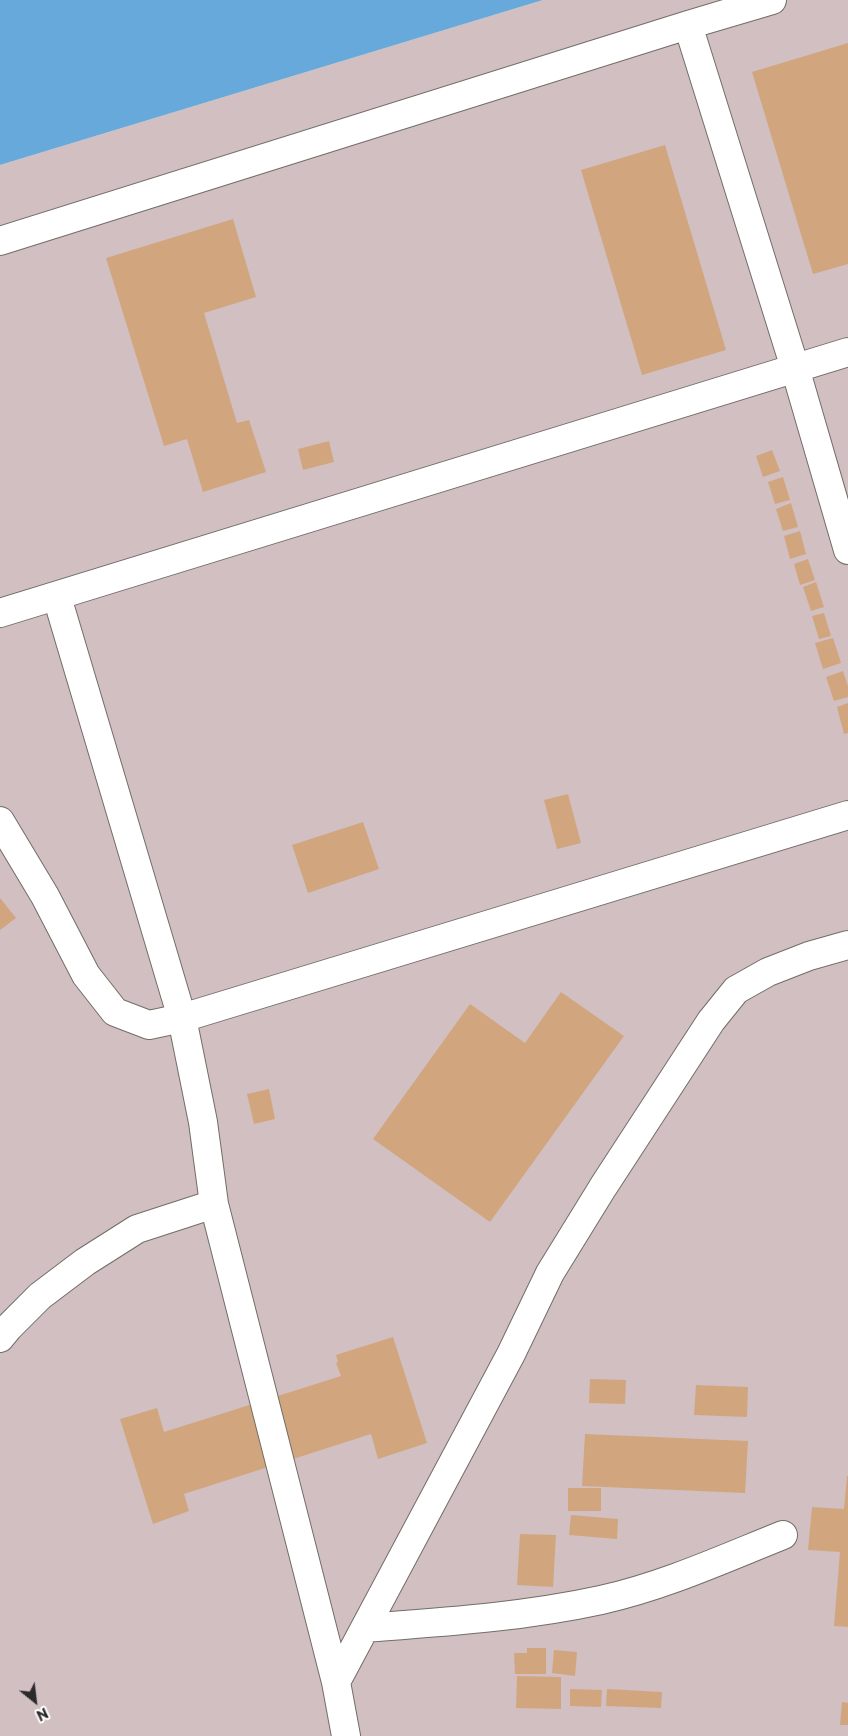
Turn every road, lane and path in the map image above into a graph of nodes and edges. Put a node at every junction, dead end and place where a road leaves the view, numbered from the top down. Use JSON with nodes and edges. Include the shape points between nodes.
{"nodes":[{"id":1,"x":772,"y":0,"type":"edge"},
{"id":2,"x":688,"y":24,"type":"junction"},
{"id":3,"x":0,"y":241,"type":"edge"},
{"id":4,"x":848,"y":352,"type":"edge"},
{"id":5,"x":795,"y":368,"type":"junction"},
{"id":6,"x":848,"y":550,"type":"edge"},
{"id":7,"x":57,"y":597,"type":"junction"},
{"id":8,"x":0,"y":613,"type":"edge"},
{"id":9,"x":848,"y":815,"type":"edge"},
{"id":10,"x":0,"y":821,"type":"edge"},
{"id":11,"x":848,"y":945,"type":"edge"},
{"id":12,"x":182,"y":1018,"type":"junction"},
{"id":13,"x":214,"y":1204,"type":"junction"},
{"id":14,"x":0,"y":1338,"type":"edge"},
{"id":15,"x":783,"y":1535,"type":"dead end"},
{"id":16,"x":365,"y":1628,"type":"junction"},
{"id":17,"x":336,"y":1682,"type":"junction"},
{"id":18,"x":346,"y":1736,"type":"edge"}],
"edges":[{"from":1,"to":2,"type":"lane"},
{"from":2,"to":3,"type":"lane"},
{"from":2,"to":5,"type":"lane"},
{"from":4,"to":5,"type":"lane"},
{"from":5,"to":6,"type":"lane"},
{"from":5,"to":7,"type":"lane"},
{"from":7,"to":8,"type":"lane"},
{"from":7,"to":12,"type":"lane"},
{"from":9,"to":12,"type":"lane"},
{"from":10,"to":12,"type":"lane","via":[[45,896],[86,975],[115,1012],[149,1025]]},
{"from":11,"to":16,"type":"lane","via":[[768,972],[736,990],[711,1021],[550,1273],[511,1354]]},
{"from":12,"to":13,"type":"lane","via":[[203,1122]]},
{"from":13,"to":14,"type":"lane","via":[[137,1229],[40,1296]]},
{"from":13,"to":17,"type":"lane"},
{"from":15,"to":16,"type":"lane","via":[[679,1578],[602,1600],[496,1618]]},
{"from":16,"to":17,"type":"lane"},
{"from":17,"to":18,"type":"lane"}]}
